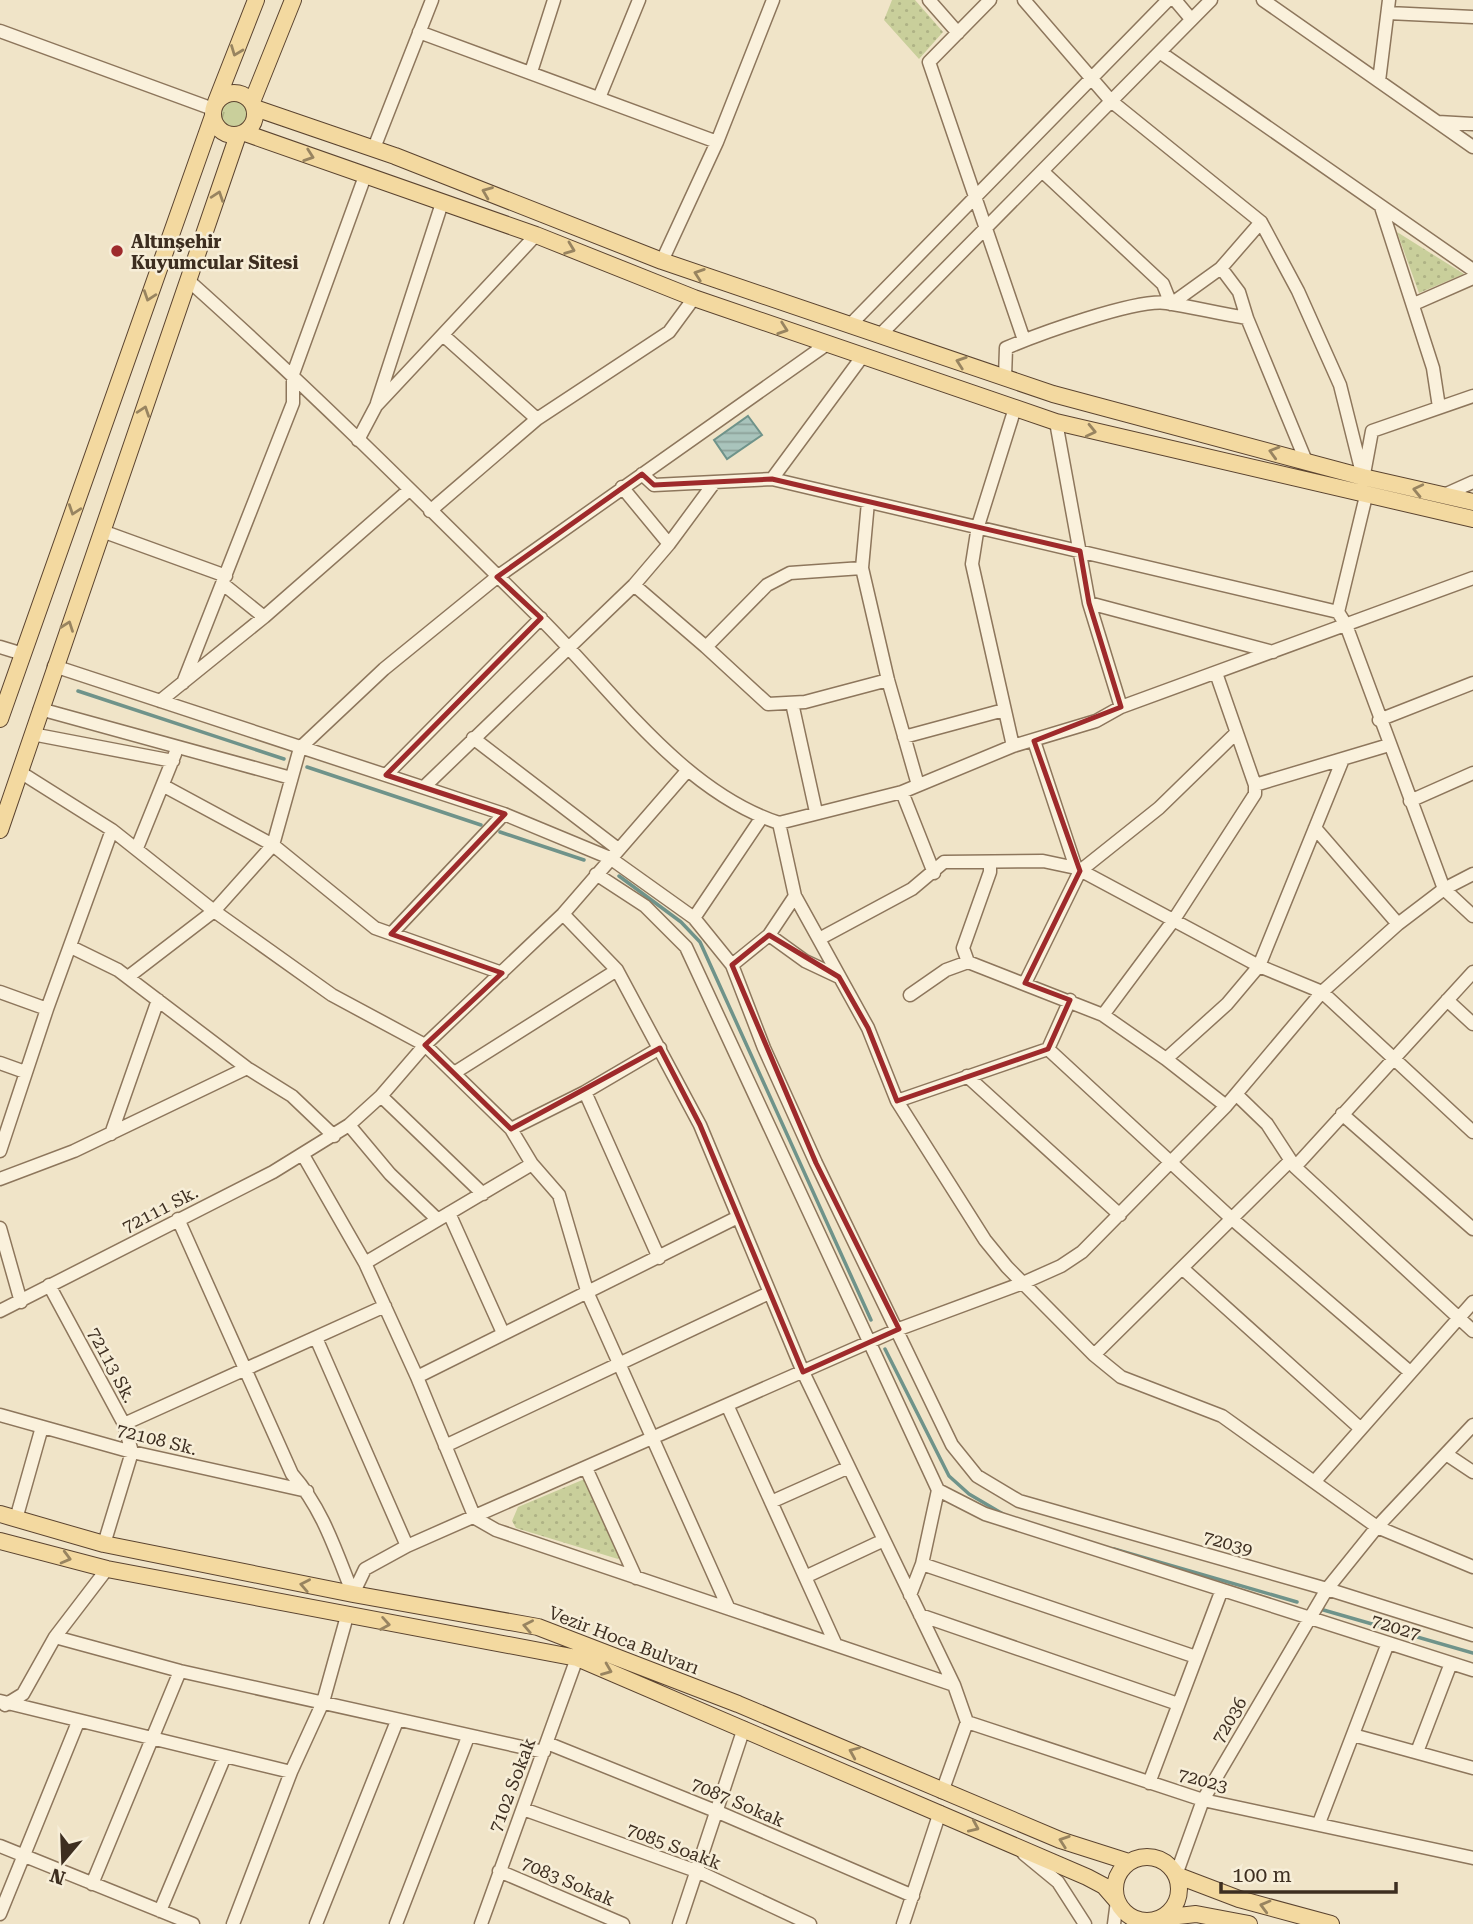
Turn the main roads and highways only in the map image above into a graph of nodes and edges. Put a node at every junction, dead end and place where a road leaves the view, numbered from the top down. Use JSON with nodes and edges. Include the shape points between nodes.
{"nodes":[{"id":1,"x":256,"y":0,"type":"edge"},
{"id":2,"x":293,"y":0,"type":"edge"},
{"id":3,"x":260,"y":82,"type":"junction"},
{"id":4,"x":254,"y":105,"type":"junction"},
{"id":5,"x":214,"y":109,"type":"junction"},
{"id":6,"x":276,"y":115,"type":"junction"},
{"id":7,"x":242,"y":134,"type":"junction"},
{"id":8,"x":266,"y":140,"type":"junction"},
{"id":9,"x":230,"y":161,"type":"junction"},
{"id":10,"x":1473,"y":502,"type":"edge"},
{"id":11,"x":1473,"y":519,"type":"edge"},
{"id":12,"x":2,"y":710,"type":"edge"},
{"id":13,"x":0,"y":830,"type":"edge"},
{"id":14,"x":0,"y":1514,"type":"edge"},
{"id":15,"x":0,"y":1541,"type":"edge"},
{"id":16,"x":1129,"y":1862,"type":"junction"},
{"id":17,"x":1176,"y":1875,"type":"junction"},
{"id":18,"x":1117,"y":1901,"type":"junction"},
{"id":19,"x":1154,"y":1921,"type":"edge"},
{"id":20,"x":1243,"y":1922,"type":"edge"},
{"id":21,"x":1331,"y":1924,"type":"edge"}],
"edges":[{"from":1,"to":5,"type":"main road","one_way":true},
{"from":2,"to":3,"type":"main road"},
{"from":3,"to":4,"type":"main road"},
{"from":3,"to":6,"type":"main road","via":[[266,107]]},
{"from":4,"to":5,"type":"main road","via":[[234,92]]},
{"from":4,"to":6,"type":"main road"},
{"from":4,"to":7,"type":"main road","via":[[254,122]]},
{"from":5,"to":7,"type":"main road","via":[[224,133]]},
{"from":5,"to":12,"type":"main road","one_way":true},
{"from":10,"to":6,"type":"main road","one_way":true,"via":[[1053,394],[662,261],[374,148]]},
{"from":7,"to":8,"type":"main road"},
{"from":7,"to":9,"type":"main road"},
{"from":8,"to":9,"type":"main road","via":[[240,147]]},
{"from":8,"to":11,"type":"main road","one_way":true,"via":[[536,235],[694,298],[1056,422]]},
{"from":13,"to":9,"type":"main road","one_way":true},
{"from":16,"to":14,"type":"main road","name":"Vezir Hoca Bulvarı","one_way":true,"via":[[1060,1840],[738,1704],[538,1627],[104,1544]]},
{"from":15,"to":18,"type":"main road","name":"Vezir Hoca Bulvarı","one_way":true,"via":[[107,1570],[577,1658],[1007,1841],[1104,1886]]},
{"from":16,"to":17,"type":"main road","via":[[1150,1857],[1161,1860]]},
{"from":16,"to":18,"type":"main road","via":[[1116,1879]]},
{"from":17,"to":19,"type":"main road","via":[[1179,1895],[1170,1912]]},
{"from":21,"to":17,"type":"main road","one_way":true,"via":[[1238,1899]]},
{"from":18,"to":19,"type":"main road","via":[[1132,1917]]},
{"from":19,"to":20,"type":"main road","via":[[1196,1914]]}]}
